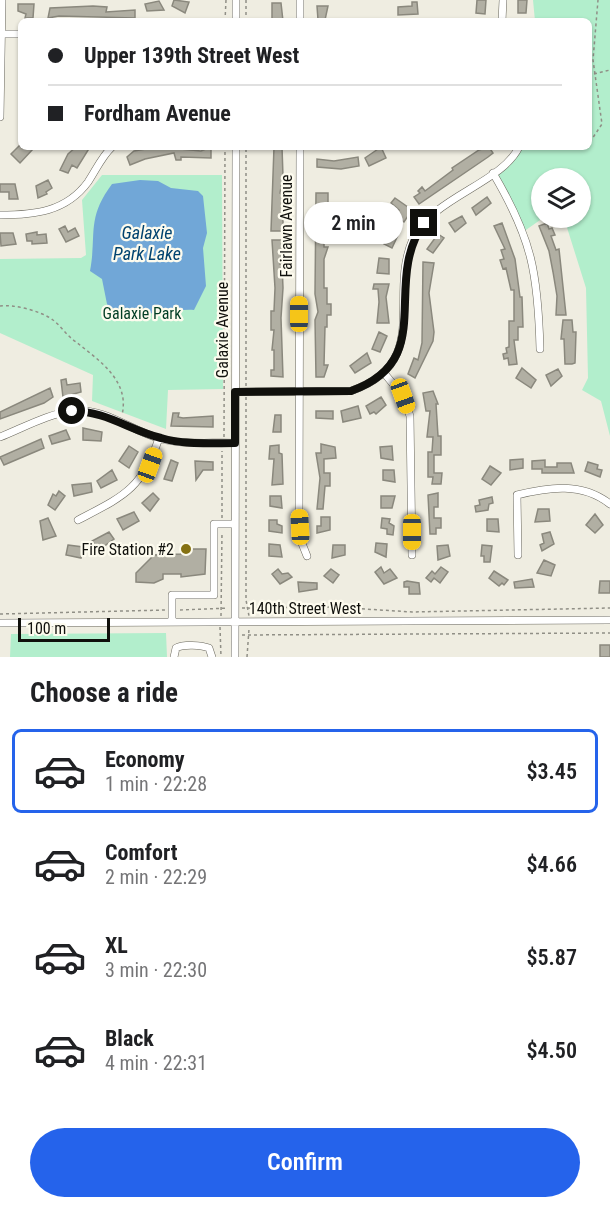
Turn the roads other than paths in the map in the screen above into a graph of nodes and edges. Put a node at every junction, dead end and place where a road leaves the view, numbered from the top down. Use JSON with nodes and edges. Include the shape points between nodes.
{"nodes":[{"id":1,"x":2,"y":0,"type":"edge"},
{"id":2,"x":236,"y":0,"type":"edge"},
{"id":3,"x":300,"y":0,"type":"edge"},
{"id":4,"x":503,"y":0,"type":"edge"},
{"id":5,"x":236,"y":18,"type":"edge"},
{"id":6,"x":300,"y":18,"type":"edge"},
{"id":7,"x":502,"y":18,"type":"edge"},
{"id":8,"x":2,"y":34,"type":"junction"},
{"id":9,"x":18,"y":34,"type":"edge"},
{"id":10,"x":0,"y":117,"type":"edge"},
{"id":11,"x":110,"y":150,"type":"edge"},
{"id":12,"x":236,"y":150,"type":"edge"},
{"id":13,"x":300,"y":150,"type":"edge"},
{"id":14,"x":516,"y":150,"type":"edge"},
{"id":15,"x":493,"y":173,"type":"junction"},
{"id":16,"x":0,"y":215,"type":"edge"},
{"id":17,"x":540,"y":349,"type":"dead end"},
{"id":18,"x":384,"y":373,"type":"junction"},
{"id":19,"x":235,"y":392,"type":"junction"},
{"id":20,"x":299,"y":393,"type":"junction"},
{"id":21,"x":0,"y":437,"type":"edge"},
{"id":22,"x":159,"y":438,"type":"junction"},
{"id":23,"x":235,"y":443,"type":"junction"},
{"id":24,"x":610,"y":504,"type":"edge"},
{"id":25,"x":78,"y":520,"type":"dead end"},
{"id":26,"x":235,"y":524,"type":"junction"},
{"id":27,"x":412,"y":555,"type":"dead end"},
{"id":28,"x":518,"y":555,"type":"dead end"},
{"id":29,"x":308,"y":556,"type":"dead end"},
{"id":30,"x":610,"y":620,"type":"edge"},
{"id":31,"x":171,"y":622,"type":"junction"},
{"id":32,"x":235,"y":622,"type":"junction"},
{"id":33,"x":0,"y":623,"type":"edge"},
{"id":34,"x":174,"y":657,"type":"edge"},
{"id":35,"x":212,"y":657,"type":"edge"},
{"id":36,"x":235,"y":657,"type":"edge"}],
"edges":[{"from":1,"to":8,"type":"street"},
{"from":2,"to":5,"type":"street"},
{"from":3,"to":6,"type":"street"},
{"from":4,"to":7,"type":"street"},
{"from":8,"to":9,"type":"street"},
{"from":8,"to":10,"type":"street"},
{"from":11,"to":16,"type":"street","via":[[87,183],[62,205],[36,213]]},
{"from":12,"to":19,"type":"street","name":"Galaxie Avenue"},
{"from":13,"to":20,"type":"street","name":"Fairlawn Avenue"},
{"from":14,"to":15,"type":"street"},
{"from":15,"to":17,"type":"street","via":[[515,211],[531,254],[538,295]]},
{"from":15,"to":18,"type":"street","via":[[435,212],[415,236],[406,264],[404,338],[397,357]]},
{"from":18,"to":20,"type":"street","via":[[351,391]]},
{"from":18,"to":27,"type":"street","via":[[403,396],[410,416]]},
{"from":19,"to":20,"type":"street"},
{"from":19,"to":23,"type":"street","name":"Galaxie Avenue"},
{"from":20,"to":29,"type":"street","name":"Fairlawn Avenue","via":[[299,514],[301,541]]},
{"from":21,"to":22,"type":"street","via":[[52,416],[87,411]]},
{"from":22,"to":23,"type":"street"},
{"from":22,"to":25,"type":"street","via":[[150,465],[134,487]]},
{"from":23,"to":26,"type":"street","name":"Galaxie Avenue"},
{"from":24,"to":28,"type":"street","via":[[598,495],[577,489],[540,489],[517,495]]},
{"from":26,"to":31,"type":"street","via":[[214,524],[214,595],[172,595]]},
{"from":26,"to":32,"type":"street","name":"Galaxie Avenue"},
{"from":30,"to":32,"type":"street","name":"140th Street West"},
{"from":31,"to":32,"type":"street","name":"140th Street West"},
{"from":31,"to":33,"type":"street","name":"140th Street West"},
{"from":32,"to":36,"type":"street","name":"Galaxie Avenue"},
{"from":34,"to":35,"type":"street","via":[[180,646],[204,646]]}]}
